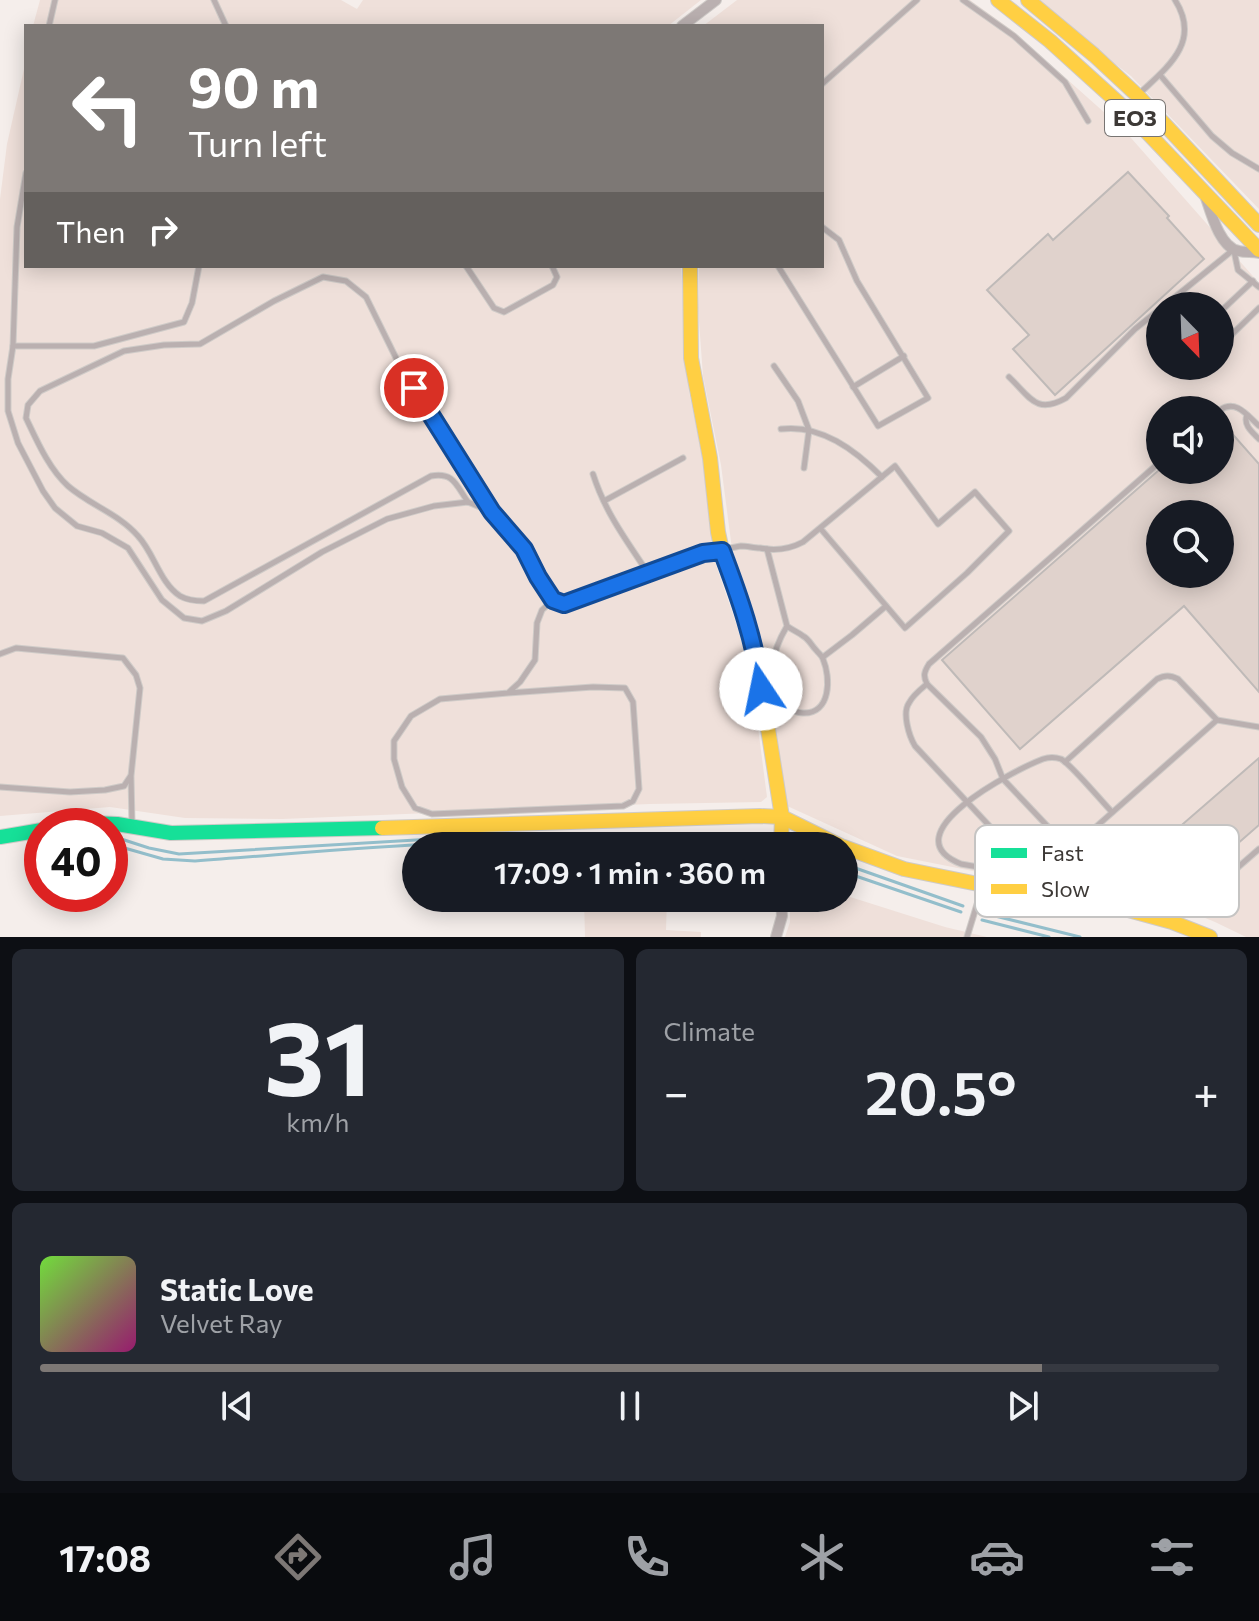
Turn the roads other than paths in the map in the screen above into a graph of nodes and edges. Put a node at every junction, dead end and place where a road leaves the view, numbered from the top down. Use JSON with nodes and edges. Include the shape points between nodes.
{"nodes":[{"id":1,"x":55,"y":0,"type":"edge"},
{"id":2,"x":214,"y":0,"type":"edge"},
{"id":3,"x":716,"y":0,"type":"edge"},
{"id":4,"x":917,"y":0,"type":"edge"},
{"id":5,"x":963,"y":0,"type":"edge"},
{"id":6,"x":998,"y":0,"type":"edge"},
{"id":7,"x":1028,"y":0,"type":"edge"},
{"id":8,"x":1175,"y":0,"type":"edge"},
{"id":9,"x":49,"y":24,"type":"edge"},
{"id":10,"x":225,"y":24,"type":"edge"},
{"id":11,"x":685,"y":24,"type":"edge"},
{"id":12,"x":1160,"y":75,"type":"junction"},
{"id":13,"x":824,"y":82,"type":"edge"},
{"id":14,"x":1138,"y":96,"type":"junction"},
{"id":15,"x":1088,"y":121,"type":"dead end"},
{"id":16,"x":1259,"y":169,"type":"edge"},
{"id":17,"x":24,"y":185,"type":"edge"},
{"id":18,"x":1203,"y":191,"type":"junction"},
{"id":19,"x":1259,"y":225,"type":"edge"},
{"id":20,"x":824,"y":229,"type":"edge"},
{"id":21,"x":1233,"y":250,"type":"junction"},
{"id":22,"x":1259,"y":252,"type":"edge"},
{"id":23,"x":199,"y":268,"type":"edge"},
{"id":24,"x":467,"y":268,"type":"edge"},
{"id":25,"x":553,"y":268,"type":"edge"},
{"id":26,"x":690,"y":268,"type":"edge"},
{"id":27,"x":779,"y":268,"type":"edge"},
{"id":28,"x":1253,"y":281,"type":"junction"},
{"id":29,"x":1259,"y":287,"type":"edge"},
{"id":30,"x":1182,"y":292,"type":"edge"},
{"id":31,"x":1234,"y":299,"type":"edge"},
{"id":32,"x":1259,"y":308,"type":"edge"},
{"id":33,"x":1146,"y":320,"type":"edge"},
{"id":34,"x":1234,"y":332,"type":"edge"},
{"id":35,"x":13,"y":346,"type":"junction"},
{"id":36,"x":904,"y":356,"type":"junction"},
{"id":37,"x":774,"y":366,"type":"dead end"},
{"id":38,"x":1009,"y":377,"type":"dead end"},
{"id":39,"x":853,"y":387,"type":"junction"},
{"id":40,"x":1234,"y":406,"type":"edge"},
{"id":41,"x":1247,"y":415,"type":"junction"},
{"id":42,"x":1259,"y":426,"type":"edge"},
{"id":43,"x":781,"y":429,"type":"dead end"},
{"id":44,"x":809,"y":430,"type":"junction"},
{"id":45,"x":1259,"y":439,"type":"edge"},
{"id":46,"x":683,"y":458,"type":"dead end"},
{"id":47,"x":804,"y":468,"type":"dead end"},
{"id":48,"x":593,"y":474,"type":"dead end"},
{"id":49,"x":1146,"y":474,"type":"edge"},
{"id":50,"x":882,"y":477,"type":"junction"},
{"id":51,"x":604,"y":501,"type":"junction"},
{"id":52,"x":468,"y":502,"type":"junction"},
{"id":53,"x":492,"y":512,"type":"junction"},
{"id":54,"x":820,"y":528,"type":"junction"},
{"id":55,"x":767,"y":549,"type":"junction"},
{"id":56,"x":722,"y":551,"type":"junction"},
{"id":57,"x":648,"y":573,"type":"junction"},
{"id":58,"x":553,"y":600,"type":"junction"},
{"id":59,"x":886,"y":606,"type":"junction"},
{"id":60,"x":787,"y":626,"type":"junction"},
{"id":61,"x":0,"y":654,"type":"edge"},
{"id":62,"x":823,"y":657,"type":"junction"},
{"id":63,"x":927,"y":684,"type":"junction"},
{"id":64,"x":508,"y":693,"type":"junction"},
{"id":65,"x":1217,"y":720,"type":"junction"},
{"id":66,"x":1259,"y":727,"type":"edge"},
{"id":67,"x":1065,"y":762,"type":"junction"},
{"id":68,"x":131,"y":776,"type":"junction"},
{"id":69,"x":1003,"y":779,"type":"junction"},
{"id":70,"x":0,"y":787,"type":"edge"},
{"id":71,"x":968,"y":802,"type":"junction"},
{"id":72,"x":1112,"y":812,"type":"junction"},
{"id":73,"x":782,"y":817,"type":"junction"},
{"id":74,"x":128,"y":825,"type":"edge"},
{"id":75,"x":132,"y":825,"type":"junction"},
{"id":76,"x":989,"y":825,"type":"edge"},
{"id":77,"x":1046,"y":825,"type":"edge"},
{"id":78,"x":1098,"y":825,"type":"edge"},
{"id":79,"x":781,"y":832,"type":"edge"},
{"id":80,"x":812,"y":832,"type":"edge"},
{"id":81,"x":24,"y":833,"type":"edge"},
{"id":82,"x":0,"y":837,"type":"edge"},
{"id":83,"x":1259,"y":849,"type":"edge"},
{"id":84,"x":858,"y":852,"type":"edge"},
{"id":85,"x":1239,"y":866,"type":"edge"},
{"id":86,"x":975,"y":867,"type":"edge"},
{"id":87,"x":975,"y":883,"type":"edge"},
{"id":88,"x":975,"y":911,"type":"edge"},
{"id":89,"x":782,"y":912,"type":"edge"},
{"id":90,"x":1154,"y":917,"type":"edge"},
{"id":91,"x":776,"y":937,"type":"edge"},
{"id":92,"x":967,"y":937,"type":"edge"},
{"id":93,"x":1210,"y":937,"type":"edge"}],
"edges":[{"from":1,"to":9,"type":"lane"},
{"from":2,"to":10,"type":"lane"},
{"from":3,"to":11,"type":"street"},
{"from":4,"to":13,"type":"lane"},
{"from":5,"to":15,"type":"lane","via":[[1065,82]]},
{"from":6,"to":18,"type":"street","number":"ΕΟ3","via":[[1102,87]]},
{"from":7,"to":14,"type":"street","number":"ΕΟ3"},
{"from":8,"to":12,"type":"lane","via":[[1183,17],[1183,40]]},
{"from":12,"to":14,"type":"lane"},
{"from":12,"to":16,"type":"lane","via":[[1212,136]]},
{"from":14,"to":19,"type":"street","number":"ΕΟ3"},
{"from":17,"to":35,"type":"lane","via":[[17,227]]},
{"from":18,"to":21,"type":"street","via":[[1216,226]]},
{"from":18,"to":22,"type":"street","number":"ΕΟ3"},
{"from":20,"to":36,"type":"lane","via":[[839,240],[857,281]]},
{"from":21,"to":22,"type":"street"},
{"from":21,"to":28,"type":"lane","via":[[1238,270]]},
{"from":21,"to":30,"type":"lane"},
{"from":23,"to":35,"type":"lane","via":[[184,322],[94,346]]},
{"from":24,"to":25,"type":"lane","via":[[494,308],[504,312],[553,285],[557,277]]},
{"from":26,"to":56,"type":"street","via":[[691,358]]},
{"from":27,"to":39,"type":"lane"},
{"from":28,"to":29,"type":"lane"},
{"from":28,"to":31,"type":"lane"},
{"from":32,"to":34,"type":"lane"},
{"from":33,"to":38,"type":"lane","via":[[1055,404],[1034,401]]},
{"from":35,"to":52,"type":"lane","via":[[8,411],[43,491],[77,526],[128,548],[162,600],[184,618],[202,621],[226,611],[387,519]]},
{"from":36,"to":39,"type":"lane"},
{"from":36,"to":39,"type":"lane","via":[[928,398],[878,426]]},
{"from":37,"to":44,"type":"lane","via":[[798,401]]},
{"from":40,"to":41,"type":"lane"},
{"from":41,"to":42,"type":"lane"},
{"from":41,"to":45,"type":"lane","via":[[1247,426]]},
{"from":43,"to":44,"type":"lane"},
{"from":44,"to":47,"type":"lane"},
{"from":44,"to":50,"type":"lane","via":[[847,446]]},
{"from":46,"to":51,"type":"lane"},
{"from":48,"to":51,"type":"lane"},
{"from":49,"to":63,"type":"lane","via":[[929,664],[924,671]]},
{"from":50,"to":54,"type":"lane"},
{"from":50,"to":59,"type":"lane","via":[[895,466],[938,524],[975,492],[1009,531],[905,628]]},
{"from":51,"to":57,"type":"lane"},
{"from":52,"to":53,"type":"lane"},
{"from":52,"to":53,"type":"lane","via":[[452,478],[431,476],[204,601],[181,597],[139,536],[56,473],[26,418],[28,405],[40,391],[124,351],[200,344],[323,277],[346,281],[366,297],[399,364]]},
{"from":53,"to":58,"type":"lane","via":[[524,549]]},
{"from":54,"to":55,"type":"lane","via":[[796,546]]},
{"from":54,"to":59,"type":"lane"},
{"from":55,"to":56,"type":"lane","via":[[743,546]]},
{"from":55,"to":60,"type":"lane"},
{"from":56,"to":57,"type":"lane"},
{"from":56,"to":73,"type":"street","via":[[759,672]]},
{"from":57,"to":58,"type":"lane","via":[[564,604]]},
{"from":58,"to":64,"type":"lane","via":[[537,623],[535,660]]},
{"from":59,"to":62,"type":"lane"},
{"from":60,"to":62,"type":"lane"},
{"from":60,"to":62,"type":"lane","via":[[772,667],[778,700],[802,714],[816,711],[829,690]]},
{"from":61,"to":68,"type":"lane","via":[[16,648],[123,658],[140,688]]},
{"from":63,"to":69,"type":"lane","via":[[981,737]]},
{"from":63,"to":71,"type":"lane","via":[[907,705],[911,740]]},
{"from":64,"to":64,"type":"lane","via":[[440,699],[411,716],[394,741],[394,759],[415,808],[432,814],[623,806],[633,801],[639,789],[635,727],[633,702],[625,688]]},
{"from":65,"to":66,"type":"lane"},
{"from":65,"to":67,"type":"lane","via":[[1178,679],[1163,676]]},
{"from":65,"to":72,"type":"lane"},
{"from":67,"to":69,"type":"lane","via":[[1045,758]]},
{"from":67,"to":72,"type":"lane"},
{"from":68,"to":70,"type":"lane","via":[[124,786],[105,790]]},
{"from":68,"to":75,"type":"lane"},
{"from":69,"to":71,"type":"lane"},
{"from":69,"to":77,"type":"lane"},
{"from":71,"to":76,"type":"lane"},
{"from":71,"to":86,"type":"lane","via":[[948,819],[938,840],[950,860]]},
{"from":72,"to":78,"type":"lane"},
{"from":73,"to":75,"type":"street","via":[[171,833]]},
{"from":73,"to":79,"type":"street"},
{"from":73,"to":80,"type":"street"},
{"from":74,"to":75,"type":"street"},
{"from":81,"to":82,"type":"street"},
{"from":83,"to":85,"type":"lane"},
{"from":84,"to":87,"type":"street","via":[[904,869]]},
{"from":88,"to":92,"type":"lane"},
{"from":89,"to":91,"type":"street"},
{"from":90,"to":93,"type":"street"}]}
